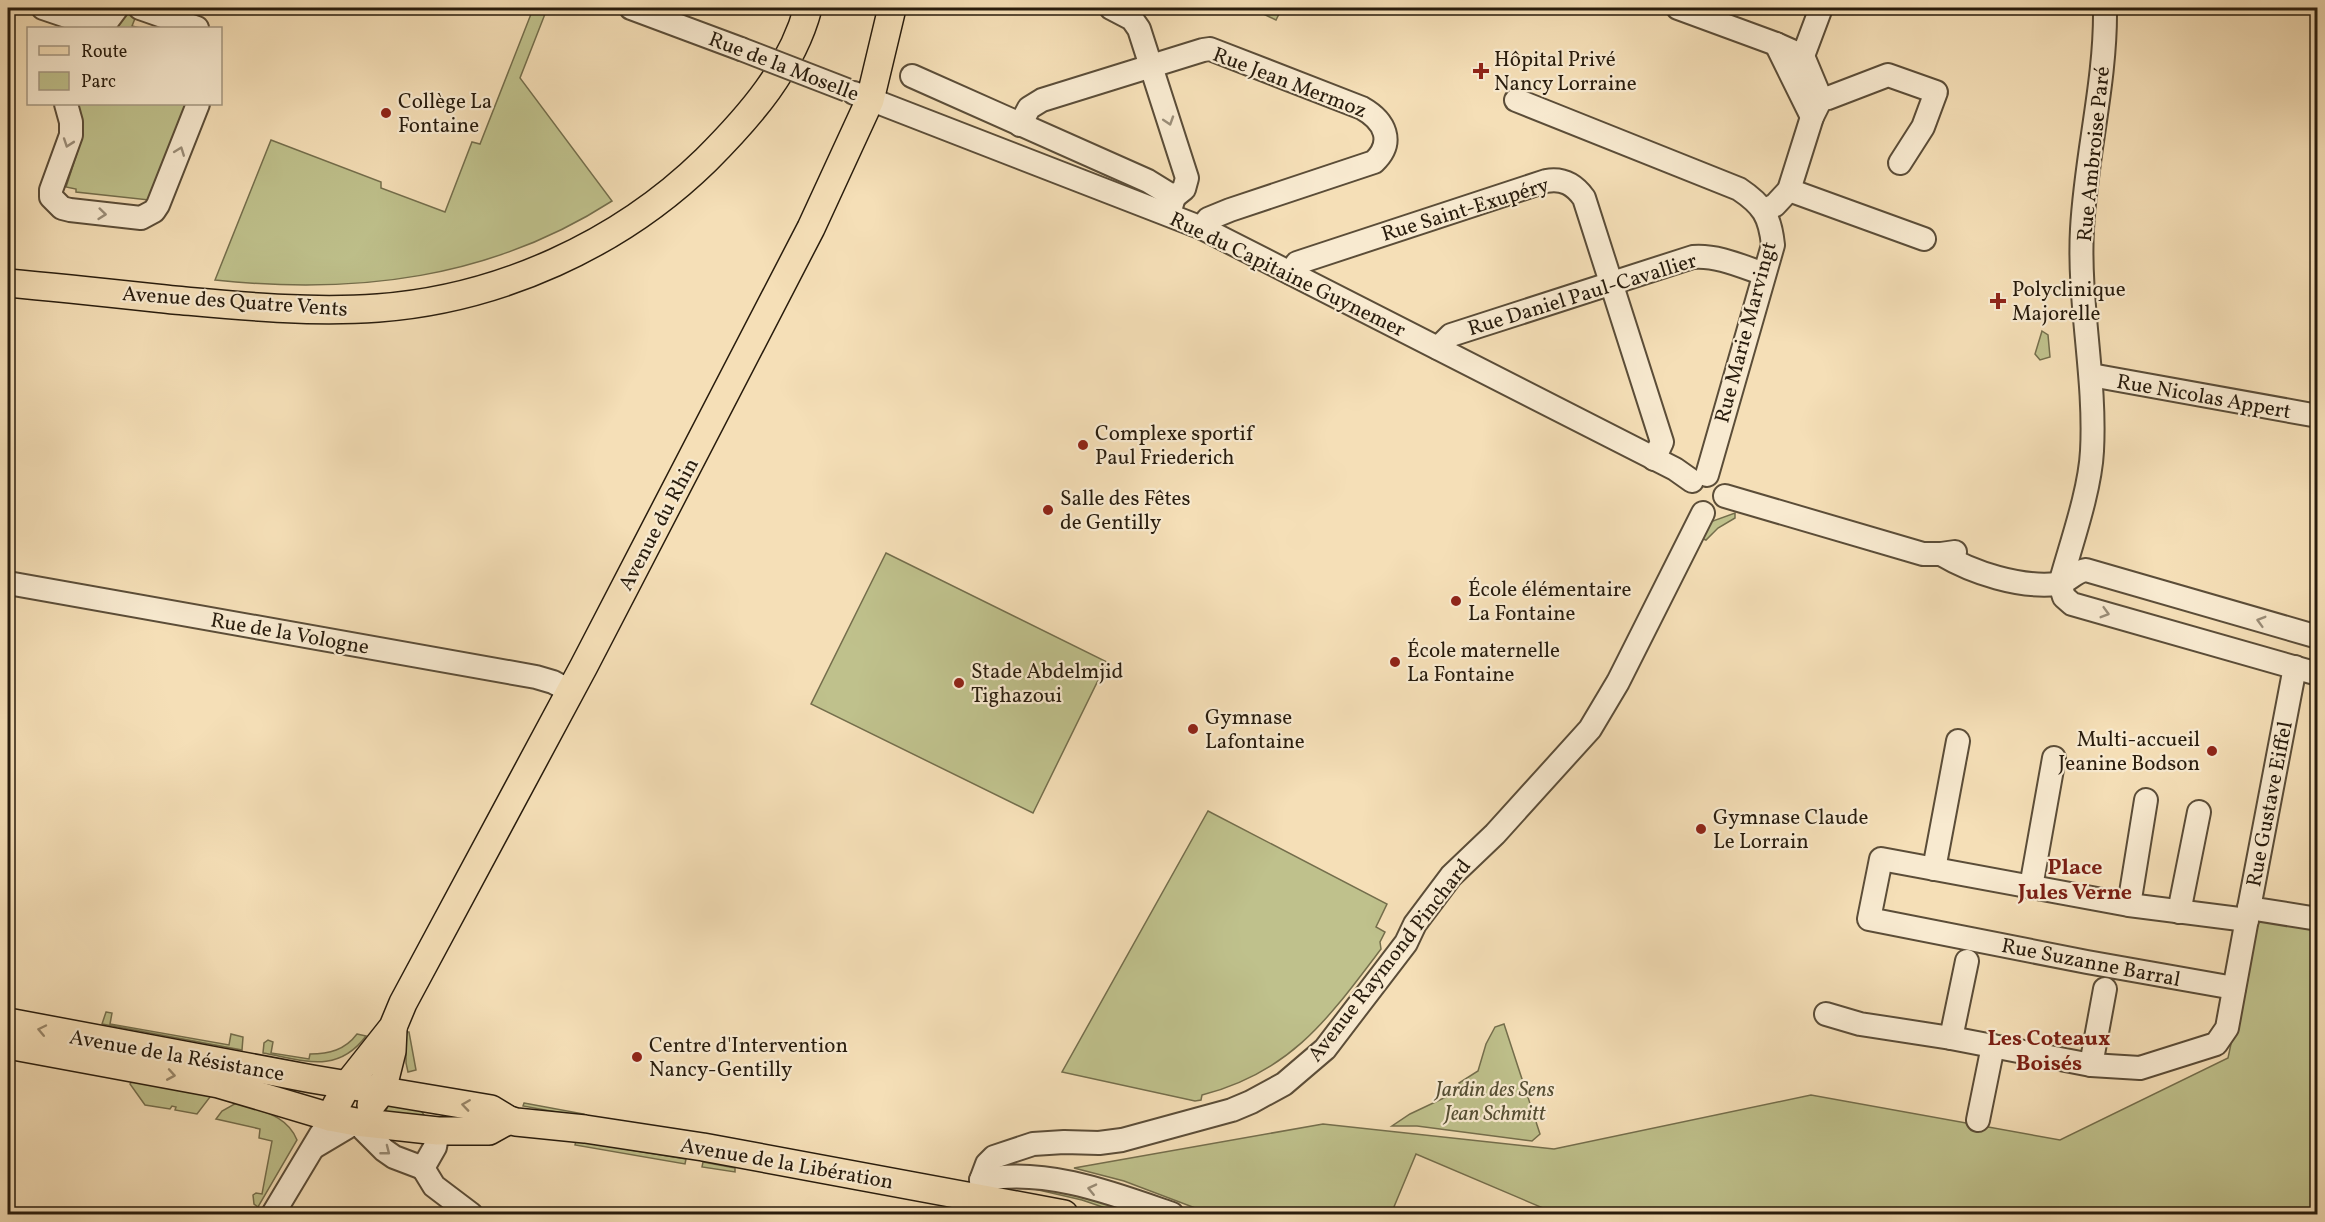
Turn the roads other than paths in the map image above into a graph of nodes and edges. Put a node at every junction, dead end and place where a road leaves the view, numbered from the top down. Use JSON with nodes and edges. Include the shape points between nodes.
{"nodes":[{"id":1,"x":117,"y":8,"type":"edge"},
{"id":2,"x":140,"y":8,"type":"edge"},
{"id":3,"x":632,"y":8,"type":"edge"},
{"id":4,"x":808,"y":8,"type":"edge"},
{"id":5,"x":892,"y":8,"type":"edge"},
{"id":6,"x":1112,"y":8,"type":"edge"},
{"id":7,"x":1678,"y":8,"type":"edge"},
{"id":8,"x":1821,"y":8,"type":"edge"},
{"id":9,"x":2105,"y":8,"type":"edge"},
{"id":10,"x":47,"y":15,"type":"edge"},
{"id":11,"x":98,"y":27,"type":"edge"},
{"id":12,"x":103,"y":27,"type":"edge"},
{"id":13,"x":194,"y":27,"type":"edge"},
{"id":14,"x":1776,"y":44,"type":"junction"},
{"id":15,"x":1803,"y":56,"type":"junction"},
{"id":16,"x":1151,"y":66,"type":"junction"},
{"id":17,"x":912,"y":76,"type":"dead end"},
{"id":18,"x":858,"y":95,"type":"junction"},
{"id":19,"x":1516,"y":100,"type":"dead end"},
{"id":20,"x":66,"y":105,"type":"edge"},
{"id":21,"x":198,"y":105,"type":"edge"},
{"id":22,"x":1817,"y":108,"type":"junction"},
{"id":23,"x":1020,"y":125,"type":"junction"},
{"id":24,"x":1900,"y":163,"type":"dead end"},
{"id":25,"x":1789,"y":190,"type":"junction"},
{"id":26,"x":1172,"y":206,"type":"junction"},
{"id":27,"x":1764,"y":211,"type":"junction"},
{"id":28,"x":1202,"y":228,"type":"junction"},
{"id":29,"x":1924,"y":238,"type":"dead end"},
{"id":30,"x":1291,"y":273,"type":"junction"},
{"id":31,"x":1764,"y":274,"type":"junction"},
{"id":32,"x":8,"y":283,"type":"edge"},
{"id":33,"x":1611,"y":283,"type":"junction"},
{"id":34,"x":1438,"y":348,"type":"junction"},
{"id":35,"x":2091,"y":375,"type":"junction"},
{"id":36,"x":2318,"y":416,"type":"edge"},
{"id":37,"x":1654,"y":459,"type":"junction"},
{"id":38,"x":1699,"y":478,"type":"junction"},
{"id":39,"x":1725,"y":496,"type":"junction"},
{"id":40,"x":1703,"y":513,"type":"junction"},
{"id":41,"x":8,"y":583,"type":"edge"},
{"id":42,"x":2060,"y":584,"type":"junction"},
{"id":43,"x":2318,"y":637,"type":"edge"},
{"id":44,"x":2295,"y":667,"type":"junction"},
{"id":45,"x":2318,"y":674,"type":"edge"},
{"id":46,"x":570,"y":691,"type":"junction"},
{"id":47,"x":1958,"y":741,"type":"dead end"},
{"id":48,"x":2054,"y":758,"type":"dead end"},
{"id":49,"x":2146,"y":800,"type":"dead end"},
{"id":50,"x":2199,"y":812,"type":"dead end"},
{"id":51,"x":1934,"y":869,"type":"junction"},
{"id":52,"x":2031,"y":887,"type":"junction"},
{"id":53,"x":2129,"y":905,"type":"junction"},
{"id":54,"x":2179,"y":912,"type":"junction"},
{"id":55,"x":2248,"y":914,"type":"junction"},
{"id":56,"x":2318,"y":919,"type":"edge"},
{"id":57,"x":1966,"y":961,"type":"dead end"},
{"id":58,"x":2234,"y":988,"type":"junction"},
{"id":59,"x":2105,"y":989,"type":"dead end"},
{"id":60,"x":1826,"y":1014,"type":"dead end"},
{"id":61,"x":8,"y":1022,"type":"edge"},
{"id":62,"x":1951,"y":1038,"type":"junction"},
{"id":63,"x":393,"y":1039,"type":"junction"},
{"id":64,"x":8,"y":1045,"type":"edge"},
{"id":65,"x":1993,"y":1046,"type":"junction"},
{"id":66,"x":2091,"y":1065,"type":"junction"},
{"id":67,"x":347,"y":1085,"type":"junction"},
{"id":68,"x":382,"y":1091,"type":"junction"},
{"id":69,"x":420,"y":1097,"type":"junction"},
{"id":70,"x":330,"y":1117,"type":"junction"},
{"id":71,"x":508,"y":1120,"type":"junction"},
{"id":72,"x":1978,"y":1120,"type":"dead end"},
{"id":73,"x":356,"y":1122,"type":"junction"},
{"id":74,"x":438,"y":1131,"type":"junction"},
{"id":75,"x":314,"y":1147,"type":"junction"},
{"id":76,"x":1016,"y":1150,"type":"junction"},
{"id":77,"x":423,"y":1168,"type":"junction"},
{"id":78,"x":1003,"y":1175,"type":"junction"},
{"id":79,"x":983,"y":1190,"type":"junction"},
{"id":80,"x":273,"y":1215,"type":"edge"},
{"id":81,"x":471,"y":1215,"type":"edge"},
{"id":82,"x":1064,"y":1215,"type":"edge"},
{"id":83,"x":1172,"y":1215,"type":"edge"}],
"edges":[{"from":1,"to":12,"type":"street"},
{"from":2,"to":13,"type":"street"},
{"from":3,"to":18,"type":"street","name":"Rue de la Moselle","bridge":true},
{"from":4,"to":32,"type":"main road","name":"Avenue des Quatre Vents","via":[[797,42],[772,83],[742,122],[695,170],[660,200],[600,239],[505,282],[415,303],[325,310],[206,303]]},
{"from":5,"to":18,"type":"main road","name":"Avenue du Rhin","via":[[880,64]]},
{"from":6,"to":16,"type":"street","via":[[1136,24]]},
{"from":7,"to":14,"type":"street"},
{"from":8,"to":15,"type":"street"},
{"from":9,"to":35,"type":"street","name":"Rue Ambroise Paré","via":[[2102,81],[2082,231]]},
{"from":10,"to":11,"type":"street"},
{"from":14,"to":15,"type":"street"},
{"from":14,"to":22,"type":"street"},
{"from":15,"to":22,"type":"street"},
{"from":16,"to":23,"type":"street","name":"Rue Jean Mermoz","via":[[1042,100],[1029,108]]},
{"from":16,"to":26,"type":"street","one_way":true,"via":[[1187,177]]},
{"from":16,"to":28,"type":"street","name":"Rue Jean Mermoz","via":[[1203,50],[1218,50],[1362,108],[1376,116],[1383,126],[1386,144],[1374,162],[1230,210],[1208,219]]},
{"from":17,"to":23,"type":"street"},
{"from":18,"to":26,"type":"street","name":"Rue du Capitaine Guynemer"},
{"from":18,"to":46,"type":"main road","name":"Avenue du Rhin","via":[[783,286]]},
{"from":19,"to":27,"type":"street","name":"Rue Marie Marvingt","via":[[1739,189]]},
{"from":20,"to":21,"type":"street","one_way":true,"via":[[72,130],[51,197],[70,210],[141,218],[158,205]]},
{"from":22,"to":24,"type":"street","via":[[1828,98],[1888,75],[1936,92],[1923,127]]},
{"from":22,"to":25,"type":"street"},
{"from":23,"to":26,"type":"street","via":[[1148,181]]},
{"from":25,"to":27,"type":"street"},
{"from":25,"to":29,"type":"street"},
{"from":26,"to":28,"type":"street","name":"Rue du Capitaine Guynemer"},
{"from":27,"to":31,"type":"street","name":"Rue Marie Marvingt","via":[[1771,225],[1773,245]]},
{"from":28,"to":30,"type":"street","name":"Rue du Capitaine Guynemer"},
{"from":30,"to":33,"type":"street","name":"Rue Saint-Exupéry","via":[[1297,263],[1554,180],[1570,184],[1584,198]]},
{"from":30,"to":34,"type":"street","name":"Rue du Capitaine Guynemer"},
{"from":31,"to":33,"type":"street","name":"Rue Daniel Paul-Cavallier","via":[[1705,256]]},
{"from":31,"to":38,"type":"street","name":"Rue Marie Marvingt"},
{"from":33,"to":34,"type":"street","name":"Rue Daniel Paul-Cavallier","via":[[1451,335]]},
{"from":33,"to":37,"type":"street","name":"Rue Saint-Exupéry","via":[[1662,442]]},
{"from":34,"to":37,"type":"street","name":"Rue du Capitaine Guynemer"},
{"from":35,"to":36,"type":"street","name":"Rue Nicolas Appert"},
{"from":35,"to":42,"type":"street","name":"Rue Ambroise Paré","via":[[2091,464]]},
{"from":37,"to":38,"type":"street","name":"Rue du Capitaine Guynemer"},
{"from":38,"to":39,"type":"street","via":[[1718,479]]},
{"from":38,"to":40,"type":"street","via":[[1688,490],[1688,499],[1692,507]]},
{"from":39,"to":40,"type":"street","via":[[1717,510]]},
{"from":39,"to":42,"type":"street","via":[[1923,554],[1964,552],[2032,571]]},
{"from":40,"to":76,"type":"street","name":"Avenue Raymond Pinchard","via":[[1618,682],[1590,729],[1495,834],[1451,876],[1415,924],[1406,943],[1311,1063],[1270,1093],[1232,1110],[1122,1140],[1041,1143]]},
{"from":41,"to":46,"type":"street","name":"Rue de la Vologne","via":[[536,677]]},
{"from":43,"to":42,"type":"street","one_way":true,"via":[[2086,570]]},
{"from":42,"to":44,"type":"street","one_way":true,"via":[[2064,597],[2072,604]]},
{"from":44,"to":45,"type":"street"},
{"from":44,"to":55,"type":"street","name":"Rue Gustave Eiffel"},
{"from":46,"to":63,"type":"main road","name":"Avenue du Rhin","via":[[410,991]]},
{"from":47,"to":51,"type":"street"},
{"from":48,"to":52,"type":"street"},
{"from":49,"to":53,"type":"street"},
{"from":50,"to":54,"type":"street"},
{"from":51,"to":52,"type":"street"},
{"from":51,"to":58,"type":"street","name":"Rue Suzanne Barral","via":[[1881,859],[1869,919]]},
{"from":52,"to":53,"type":"street"},
{"from":53,"to":54,"type":"street"},
{"from":54,"to":55,"type":"street"},
{"from":55,"to":56,"type":"street","name":"Rue Gustave Eiffel"},
{"from":55,"to":58,"type":"street"},
{"from":57,"to":62,"type":"street"},
{"from":58,"to":66,"type":"street","via":[[2227,1028],[2216,1044],[2140,1068]]},
{"from":59,"to":66,"type":"street"},
{"from":60,"to":62,"type":"street","via":[[1860,1024]]},
{"from":67,"to":61,"type":"main road","name":"Avenue de la Résistance","one_way":true},
{"from":62,"to":65,"type":"street"},
{"from":63,"to":67,"type":"main road","name":"Avenue du Rhin"},
{"from":63,"to":68,"type":"main road","name":"Avenue du Rhin"},
{"from":63,"to":69,"type":"main road","via":[[408,1085]]},
{"from":64,"to":70,"type":"main road","name":"Avenue de la Résistance","one_way":true,"via":[[219,1084]]},
{"from":65,"to":66,"type":"street"},
{"from":65,"to":72,"type":"street"},
{"from":67,"to":68,"type":"main road","name":"Avenue de la Libération"},
{"from":67,"to":70,"type":"main road"},
{"from":68,"to":69,"type":"main road","name":"Avenue de la Libération"},
{"from":68,"to":73,"type":"main road"},
{"from":71,"to":69,"type":"main road","name":"Avenue de la Libération","one_way":true,"via":[[491,1108]]},
{"from":69,"to":74,"type":"main road","via":[[432,1111]]},
{"from":70,"to":73,"type":"main road"},
{"from":70,"to":75,"type":"street"},
{"from":71,"to":74,"type":"main road","via":[[489,1131]]},
{"from":71,"to":79,"type":"main road","name":"Avenue de la Libération","via":[[703,1147],[828,1172]]},
{"from":73,"to":74,"type":"main road"},
{"from":73,"to":75,"type":"street"},
{"from":73,"to":77,"type":"street","one_way":true,"via":[[394,1157]]},
{"from":74,"to":77,"type":"street","via":[[435,1147]]},
{"from":75,"to":80,"type":"street"},
{"from":76,"to":78,"type":"street"},
{"from":76,"to":79,"type":"street","name":"Avenue Raymond Pinchard","via":[[994,1157],[987,1164]]},
{"from":77,"to":81,"type":"street","via":[[434,1186]]},
{"from":78,"to":79,"type":"street"},
{"from":83,"to":78,"type":"street","one_way":true,"via":[[1095,1189]]},
{"from":79,"to":82,"type":"main road","name":"Avenue de la Libération"}]}
